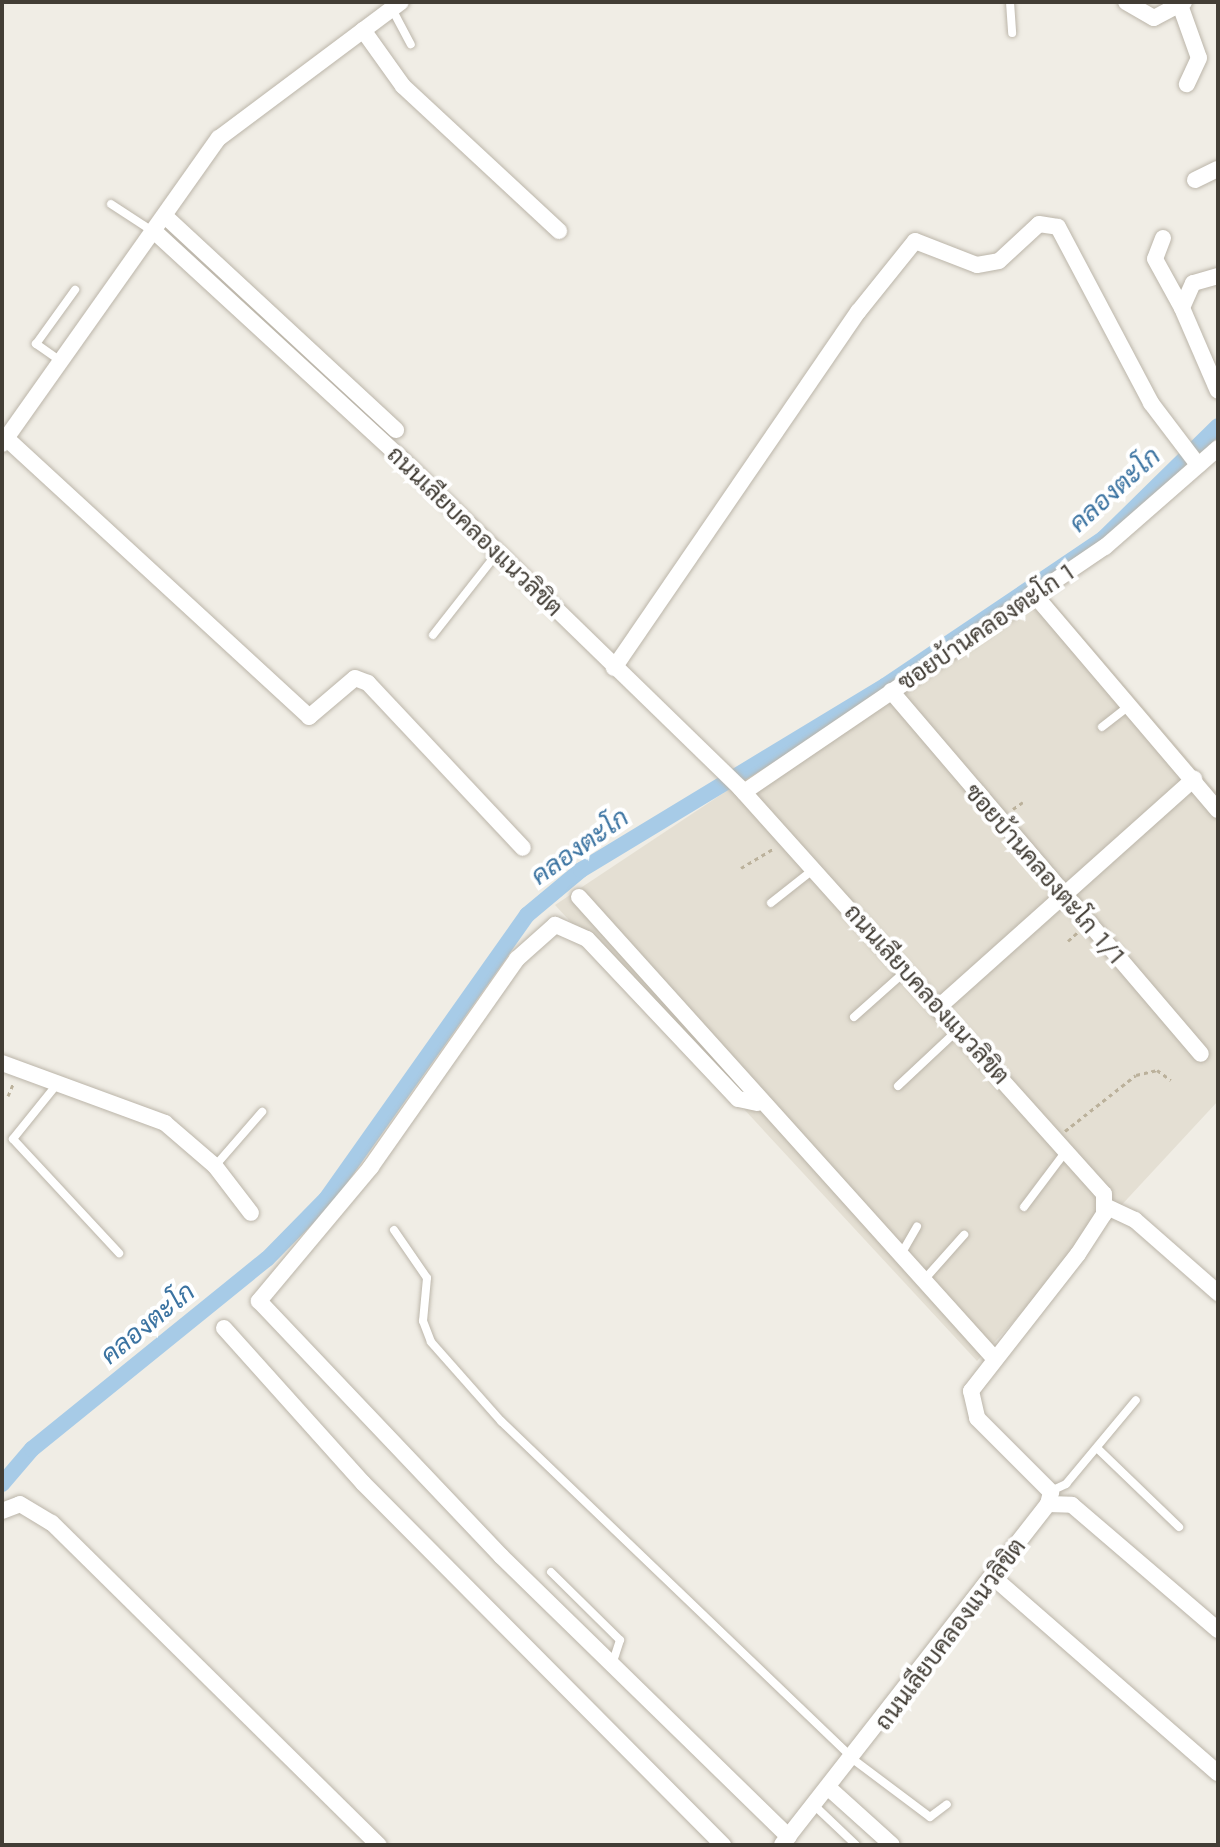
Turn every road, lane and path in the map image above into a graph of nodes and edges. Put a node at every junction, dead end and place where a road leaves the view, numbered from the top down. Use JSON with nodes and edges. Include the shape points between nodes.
{"nodes":[{"id":1,"x":1010,"y":2,"type":"edge"},
{"id":2,"x":1126,"y":2,"type":"edge"},
{"id":3,"x":1182,"y":3,"type":"edge"},
{"id":4,"x":396,"y":5,"type":"edge"},
{"id":5,"x":363,"y":30,"type":"junction"},
{"id":6,"x":1012,"y":33,"type":"dead end"},
{"id":7,"x":411,"y":44,"type":"dead end"},
{"id":8,"x":1187,"y":84,"type":"dead end"},
{"id":9,"x":1218,"y":169,"type":"edge"},
{"id":10,"x":1195,"y":180,"type":"dead end"},
{"id":11,"x":111,"y":204,"type":"dead end"},
{"id":12,"x":165,"y":216,"type":"junction"},
{"id":13,"x":559,"y":231,"type":"dead end"},
{"id":14,"x":155,"y":232,"type":"junction"},
{"id":15,"x":1163,"y":238,"type":"dead end"},
{"id":16,"x":1218,"y":276,"type":"edge"},
{"id":17,"x":75,"y":290,"type":"dead end"},
{"id":18,"x":1182,"y":308,"type":"junction"},
{"id":19,"x":63,"y":362,"type":"junction"},
{"id":20,"x":338,"y":374,"type":"junction"},
{"id":21,"x":326,"y":389,"type":"junction"},
{"id":22,"x":1218,"y":391,"type":"edge"},
{"id":23,"x":396,"y":430,"type":"dead end"},
{"id":24,"x":3,"y":440,"type":"edge"},
{"id":25,"x":1216,"y":454,"type":"edge"},
{"id":26,"x":1196,"y":463,"type":"junction"},
{"id":27,"x":499,"y":552,"type":"junction"},
{"id":28,"x":1033,"y":593,"type":"junction"},
{"id":29,"x":433,"y":635,"type":"dead end"},
{"id":30,"x":614,"y":668,"type":"junction"},
{"id":31,"x":891,"y":691,"type":"junction"},
{"id":32,"x":1131,"y":703,"type":"junction"},
{"id":33,"x":1102,"y":727,"type":"dead end"},
{"id":34,"x":1194,"y":779,"type":"junction"},
{"id":35,"x":742,"y":790,"type":"junction"},
{"id":36,"x":1218,"y":810,"type":"edge"},
{"id":37,"x":788,"y":840,"type":"junction"},
{"id":38,"x":523,"y":848,"type":"dead end"},
{"id":39,"x":741,"y":868,"type":"dead end"},
{"id":40,"x":814,"y":869,"type":"junction"},
{"id":41,"x":1060,"y":896,"type":"junction"},
{"id":42,"x":579,"y":897,"type":"dead end"},
{"id":43,"x":771,"y":903,"type":"dead end"},
{"id":44,"x":907,"y":970,"type":"junction"},
{"id":45,"x":940,"y":1006,"type":"junction"},
{"id":46,"x":854,"y":1017,"type":"dead end"},
{"id":47,"x":960,"y":1028,"type":"junction"},
{"id":48,"x":1201,"y":1054,"type":"dead end"},
{"id":49,"x":2,"y":1063,"type":"edge"},
{"id":50,"x":60,"y":1080,"type":"junction"},
{"id":51,"x":1171,"y":1080,"type":"dead end"},
{"id":52,"x":898,"y":1086,"type":"dead end"},
{"id":53,"x":757,"y":1103,"type":"junction"},
{"id":54,"x":262,"y":1112,"type":"dead end"},
{"id":55,"x":1061,"y":1144,"type":"junction"},
{"id":56,"x":215,"y":1166,"type":"junction"},
{"id":57,"x":1105,"y":1206,"type":"junction"},
{"id":58,"x":1024,"y":1207,"type":"dead end"},
{"id":59,"x":251,"y":1213,"type":"dead end"},
{"id":60,"x":917,"y":1226,"type":"dead end"},
{"id":61,"x":394,"y":1230,"type":"dead end"},
{"id":62,"x":964,"y":1235,"type":"dead end"},
{"id":63,"x":119,"y":1253,"type":"dead end"},
{"id":64,"x":900,"y":1256,"type":"junction"},
{"id":65,"x":923,"y":1281,"type":"junction"},
{"id":66,"x":1218,"y":1293,"type":"edge"},
{"id":67,"x":224,"y":1328,"type":"dead end"},
{"id":68,"x":994,"y":1358,"type":"junction"},
{"id":69,"x":1136,"y":1400,"type":"dead end"},
{"id":70,"x":1097,"y":1448,"type":"junction"},
{"id":71,"x":1049,"y":1498,"type":"junction"},
{"id":72,"x":2,"y":1511,"type":"edge"},
{"id":73,"x":1179,"y":1527,"type":"dead end"},
{"id":74,"x":551,"y":1572,"type":"dead end"},
{"id":75,"x":993,"y":1577,"type":"junction"},
{"id":76,"x":1218,"y":1630,"type":"edge"},
{"id":77,"x":612,"y":1665,"type":"junction"},
{"id":78,"x":854,"y":1760,"type":"junction"},
{"id":79,"x":1218,"y":1773,"type":"edge"},
{"id":80,"x":831,"y":1790,"type":"junction"},
{"id":81,"x":947,"y":1804,"type":"dead end"},
{"id":82,"x":816,"y":1807,"type":"junction"},
{"id":83,"x":786,"y":1841,"type":"edge"},
{"id":84,"x":379,"y":1845,"type":"edge"},
{"id":85,"x":723,"y":1845,"type":"edge"},
{"id":86,"x":856,"y":1845,"type":"edge"},
{"id":87,"x":892,"y":1845,"type":"edge"}],
"edges":[{"from":1,"to":6,"type":"lane"},
{"from":2,"to":3,"type":"street","via":[[1148,18]]},
{"from":3,"to":8,"type":"street","via":[[1199,58]]},
{"from":4,"to":5,"type":"street"},
{"from":4,"to":7,"type":"lane"},
{"from":5,"to":12,"type":"street","via":[[219,138]]},
{"from":5,"to":13,"type":"street","via":[[403,86]]},
{"from":9,"to":10,"type":"street"},
{"from":11,"to":14,"type":"lane"},
{"from":12,"to":14,"type":"street"},
{"from":12,"to":20,"type":"street"},
{"from":14,"to":19,"type":"street"},
{"from":14,"to":21,"type":"street","name":"ถนนเลียบคลองแนวลิขิต"},
{"from":15,"to":18,"type":"street","via":[[1155,259]]},
{"from":16,"to":18,"type":"street","via":[[1193,283]]},
{"from":17,"to":19,"type":"lane","via":[[36,344]]},
{"from":18,"to":22,"type":"street"},
{"from":19,"to":24,"type":"street"},
{"from":20,"to":21,"type":"street"},
{"from":20,"to":23,"type":"street"},
{"from":21,"to":27,"type":"street","name":"ถนนเลียบคลองแนวลิขิต"},
{"from":24,"to":38,"type":"street","via":[[309,717],[355,678],[368,683]]},
{"from":25,"to":26,"type":"street","name":"ซอยบ้านคลองตะโก 1"},
{"from":26,"to":28,"type":"street","name":"ซอยบ้านคลองตะโก 1","via":[[1105,547]]},
{"from":26,"to":30,"type":"street","via":[[1182,447],[1058,227],[1039,224],[999,261],[977,265],[915,241],[858,312]]},
{"from":27,"to":29,"type":"lane"},
{"from":27,"to":30,"type":"street","name":"ถนนเลียบคลองแนวลิขิต"},
{"from":28,"to":31,"type":"street","name":"ซอยบ้านคลองตะโก 1"},
{"from":28,"to":32,"type":"street"},
{"from":30,"to":35,"type":"street","name":"ถนนเลียบคลองแนวลิขิต"},
{"from":31,"to":35,"type":"street","name":"ซอยบ้านคลองตะโก 1"},
{"from":31,"to":41,"type":"street","name":"ซอยบ้านคลองตะโก 1/1"},
{"from":32,"to":33,"type":"lane"},
{"from":32,"to":34,"type":"street"},
{"from":34,"to":36,"type":"street"},
{"from":34,"to":41,"type":"street"},
{"from":35,"to":37,"type":"street","name":"ถนนเลียบคลองแนวลิขิต"},
{"from":37,"to":39,"type":"path"},
{"from":37,"to":40,"type":"street","name":"ถนนเลียบคลองแนวลิขิต"},
{"from":40,"to":43,"type":"lane"},
{"from":40,"to":44,"type":"street","name":"ถนนเลียบคลองแนวลิขิต"},
{"from":41,"to":45,"type":"street"},
{"from":41,"to":48,"type":"street","name":"ซอยบ้านคลองตะโก 1/1"},
{"from":42,"to":53,"type":"street"},
{"from":44,"to":45,"type":"street","name":"ถนนเลียบคลองแนวลิขิต"},
{"from":44,"to":46,"type":"lane"},
{"from":45,"to":47,"type":"street","name":"ถนนเลียบคลองแนวลิขิต"},
{"from":47,"to":52,"type":"lane"},
{"from":47,"to":55,"type":"street","name":"ถนนเลียบคลองแนวลิขิต"},
{"from":49,"to":50,"type":"street"},
{"from":50,"to":56,"type":"street","via":[[165,1123]]},
{"from":50,"to":63,"type":"lane","via":[[13,1139]]},
{"from":51,"to":55,"type":"path","via":[[1157,1070],[1136,1075]]},
{"from":53,"to":64,"type":"street"},
{"from":53,"to":77,"type":"street","via":[[738,1099],[587,939],[555,925],[517,959],[371,1167],[259,1301]]},
{"from":54,"to":56,"type":"lane"},
{"from":55,"to":57,"type":"street","name":"ถนนเลียบคลองแนวลิขิต"},
{"from":55,"to":58,"type":"lane"},
{"from":56,"to":59,"type":"street"},
{"from":57,"to":66,"type":"street","via":[[1135,1220]]},
{"from":57,"to":68,"type":"street","via":[[1078,1254]]},
{"from":60,"to":64,"type":"lane"},
{"from":61,"to":78,"type":"lane","via":[[427,1278],[423,1321],[443,1359]]},
{"from":62,"to":65,"type":"lane"},
{"from":64,"to":65,"type":"street"},
{"from":65,"to":68,"type":"street"},
{"from":67,"to":85,"type":"street","via":[[363,1483]]},
{"from":68,"to":71,"type":"street","via":[[971,1391],[977,1418]]},
{"from":69,"to":70,"type":"lane"},
{"from":70,"to":71,"type":"lane"},
{"from":70,"to":73,"type":"lane"},
{"from":71,"to":75,"type":"street","name":"ถนนเลียบคลองแนวลิขิต"},
{"from":71,"to":76,"type":"street","via":[[1072,1505]]},
{"from":72,"to":84,"type":"street","via":[[20,1504],[52,1523]]},
{"from":74,"to":77,"type":"lane","via":[[620,1640]]},
{"from":75,"to":78,"type":"street","name":"ถนนเลียบคลองแนวลิขิต"},
{"from":75,"to":79,"type":"street"},
{"from":77,"to":83,"type":"street"},
{"from":78,"to":80,"type":"street","name":"ถนนเลียบคลองแนวลิขิต"},
{"from":78,"to":81,"type":"lane","via":[[930,1817]]},
{"from":80,"to":82,"type":"street","name":"ถนนเลียบคลองแนวลิขิต"},
{"from":80,"to":87,"type":"street"},
{"from":82,"to":83,"type":"street","name":"ถนนเลียบคลองแนวลิขิต"},
{"from":82,"to":86,"type":"lane"}]}
